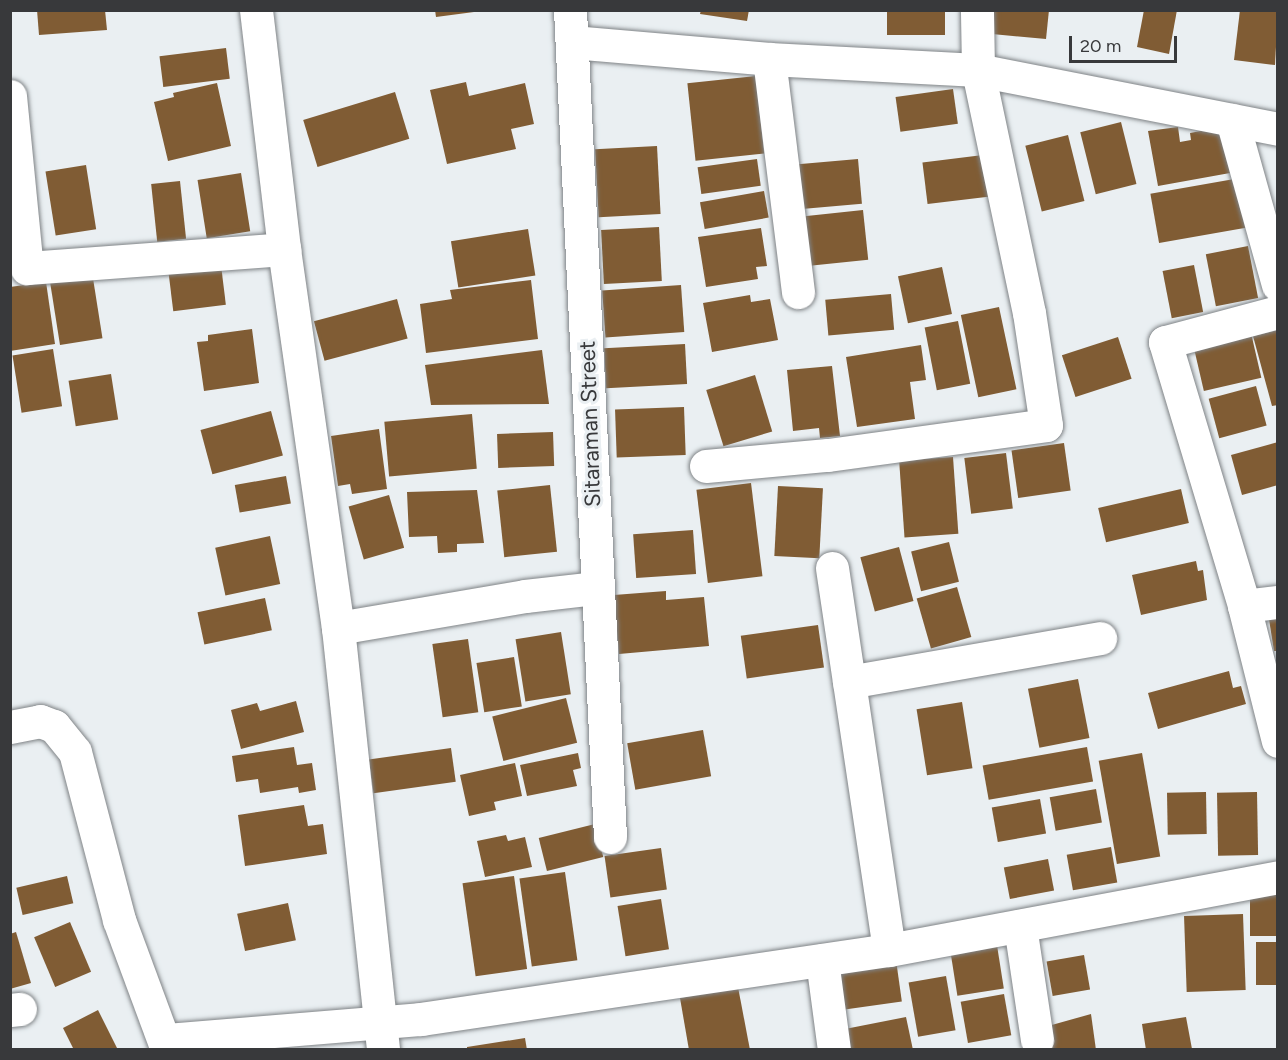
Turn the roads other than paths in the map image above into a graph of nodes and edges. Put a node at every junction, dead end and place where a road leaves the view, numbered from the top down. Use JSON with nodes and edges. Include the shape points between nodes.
{"nodes":[{"id":1,"x":256,"y":10,"type":"edge"},
{"id":2,"x":977,"y":10,"type":"edge"},
{"id":3,"x":571,"y":26,"type":"edge"},
{"id":4,"x":769,"y":59,"type":"junction"},
{"id":5,"x":978,"y":70,"type":"junction"},
{"id":6,"x":10,"y":96,"type":"edge"},
{"id":7,"x":1232,"y":120,"type":"junction"},
{"id":8,"x":1278,"y":129,"type":"edge"},
{"id":9,"x":284,"y":249,"type":"junction"},
{"id":10,"x":19,"y":269,"type":"edge"},
{"id":11,"x":1278,"y":285,"type":"edge"},
{"id":12,"x":798,"y":292,"type":"dead end"},
{"id":13,"x":1278,"y":312,"type":"edge"},
{"id":14,"x":706,"y":466,"type":"dead end"},
{"id":15,"x":832,"y":568,"type":"dead end"},
{"id":16,"x":595,"y":588,"type":"junction"},
{"id":17,"x":1278,"y":602,"type":"edge"},
{"id":18,"x":1244,"y":606,"type":"junction"},
{"id":19,"x":338,"y":628,"type":"junction"},
{"id":20,"x":1100,"y":638,"type":"dead end"},
{"id":21,"x":849,"y":682,"type":"junction"},
{"id":22,"x":10,"y":727,"type":"edge"},
{"id":23,"x":1278,"y":741,"type":"edge"},
{"id":24,"x":610,"y":837,"type":"dead end"},
{"id":25,"x":1278,"y":876,"type":"edge"},
{"id":26,"x":1020,"y":926,"type":"junction"},
{"id":27,"x":889,"y":950,"type":"junction"},
{"id":28,"x":822,"y":960,"type":"junction"},
{"id":29,"x":381,"y":1036,"type":"edge"},
{"id":30,"x":1037,"y":1040,"type":"dead end"},
{"id":31,"x":166,"y":1045,"type":"edge"},
{"id":32,"x":834,"y":1050,"type":"edge"}],
"edges":[{"from":1,"to":9,"type":"street"},
{"from":2,"to":5,"type":"street"},
{"from":3,"to":4,"type":"street"},
{"from":3,"to":16,"type":"street","name":"Sitaraman Street","via":[[594,479]]},
{"from":4,"to":5,"type":"street"},
{"from":4,"to":12,"type":"street"},
{"from":5,"to":7,"type":"street"},
{"from":5,"to":14,"type":"street","via":[[1029,313],[1046,425]]},
{"from":6,"to":10,"type":"street"},
{"from":7,"to":8,"type":"street"},
{"from":7,"to":11,"type":"street"},
{"from":9,"to":10,"type":"street"},
{"from":9,"to":19,"type":"street"},
{"from":13,"to":18,"type":"street","via":[[1165,342]]},
{"from":15,"to":21,"type":"street"},
{"from":16,"to":19,"type":"street"},
{"from":16,"to":24,"type":"street","name":"Sitaraman Street"},
{"from":17,"to":18,"type":"street"},
{"from":18,"to":23,"type":"street"},
{"from":19,"to":29,"type":"street"},
{"from":20,"to":21,"type":"street"},
{"from":21,"to":27,"type":"street"},
{"from":22,"to":31,"type":"street","via":[[40,721],[54,726],[75,752],[119,920]]},
{"from":25,"to":26,"type":"street"},
{"from":26,"to":27,"type":"street"},
{"from":26,"to":30,"type":"street"},
{"from":27,"to":28,"type":"street"},
{"from":28,"to":29,"type":"street"},
{"from":28,"to":32,"type":"street"},
{"from":29,"to":31,"type":"street"}]}
